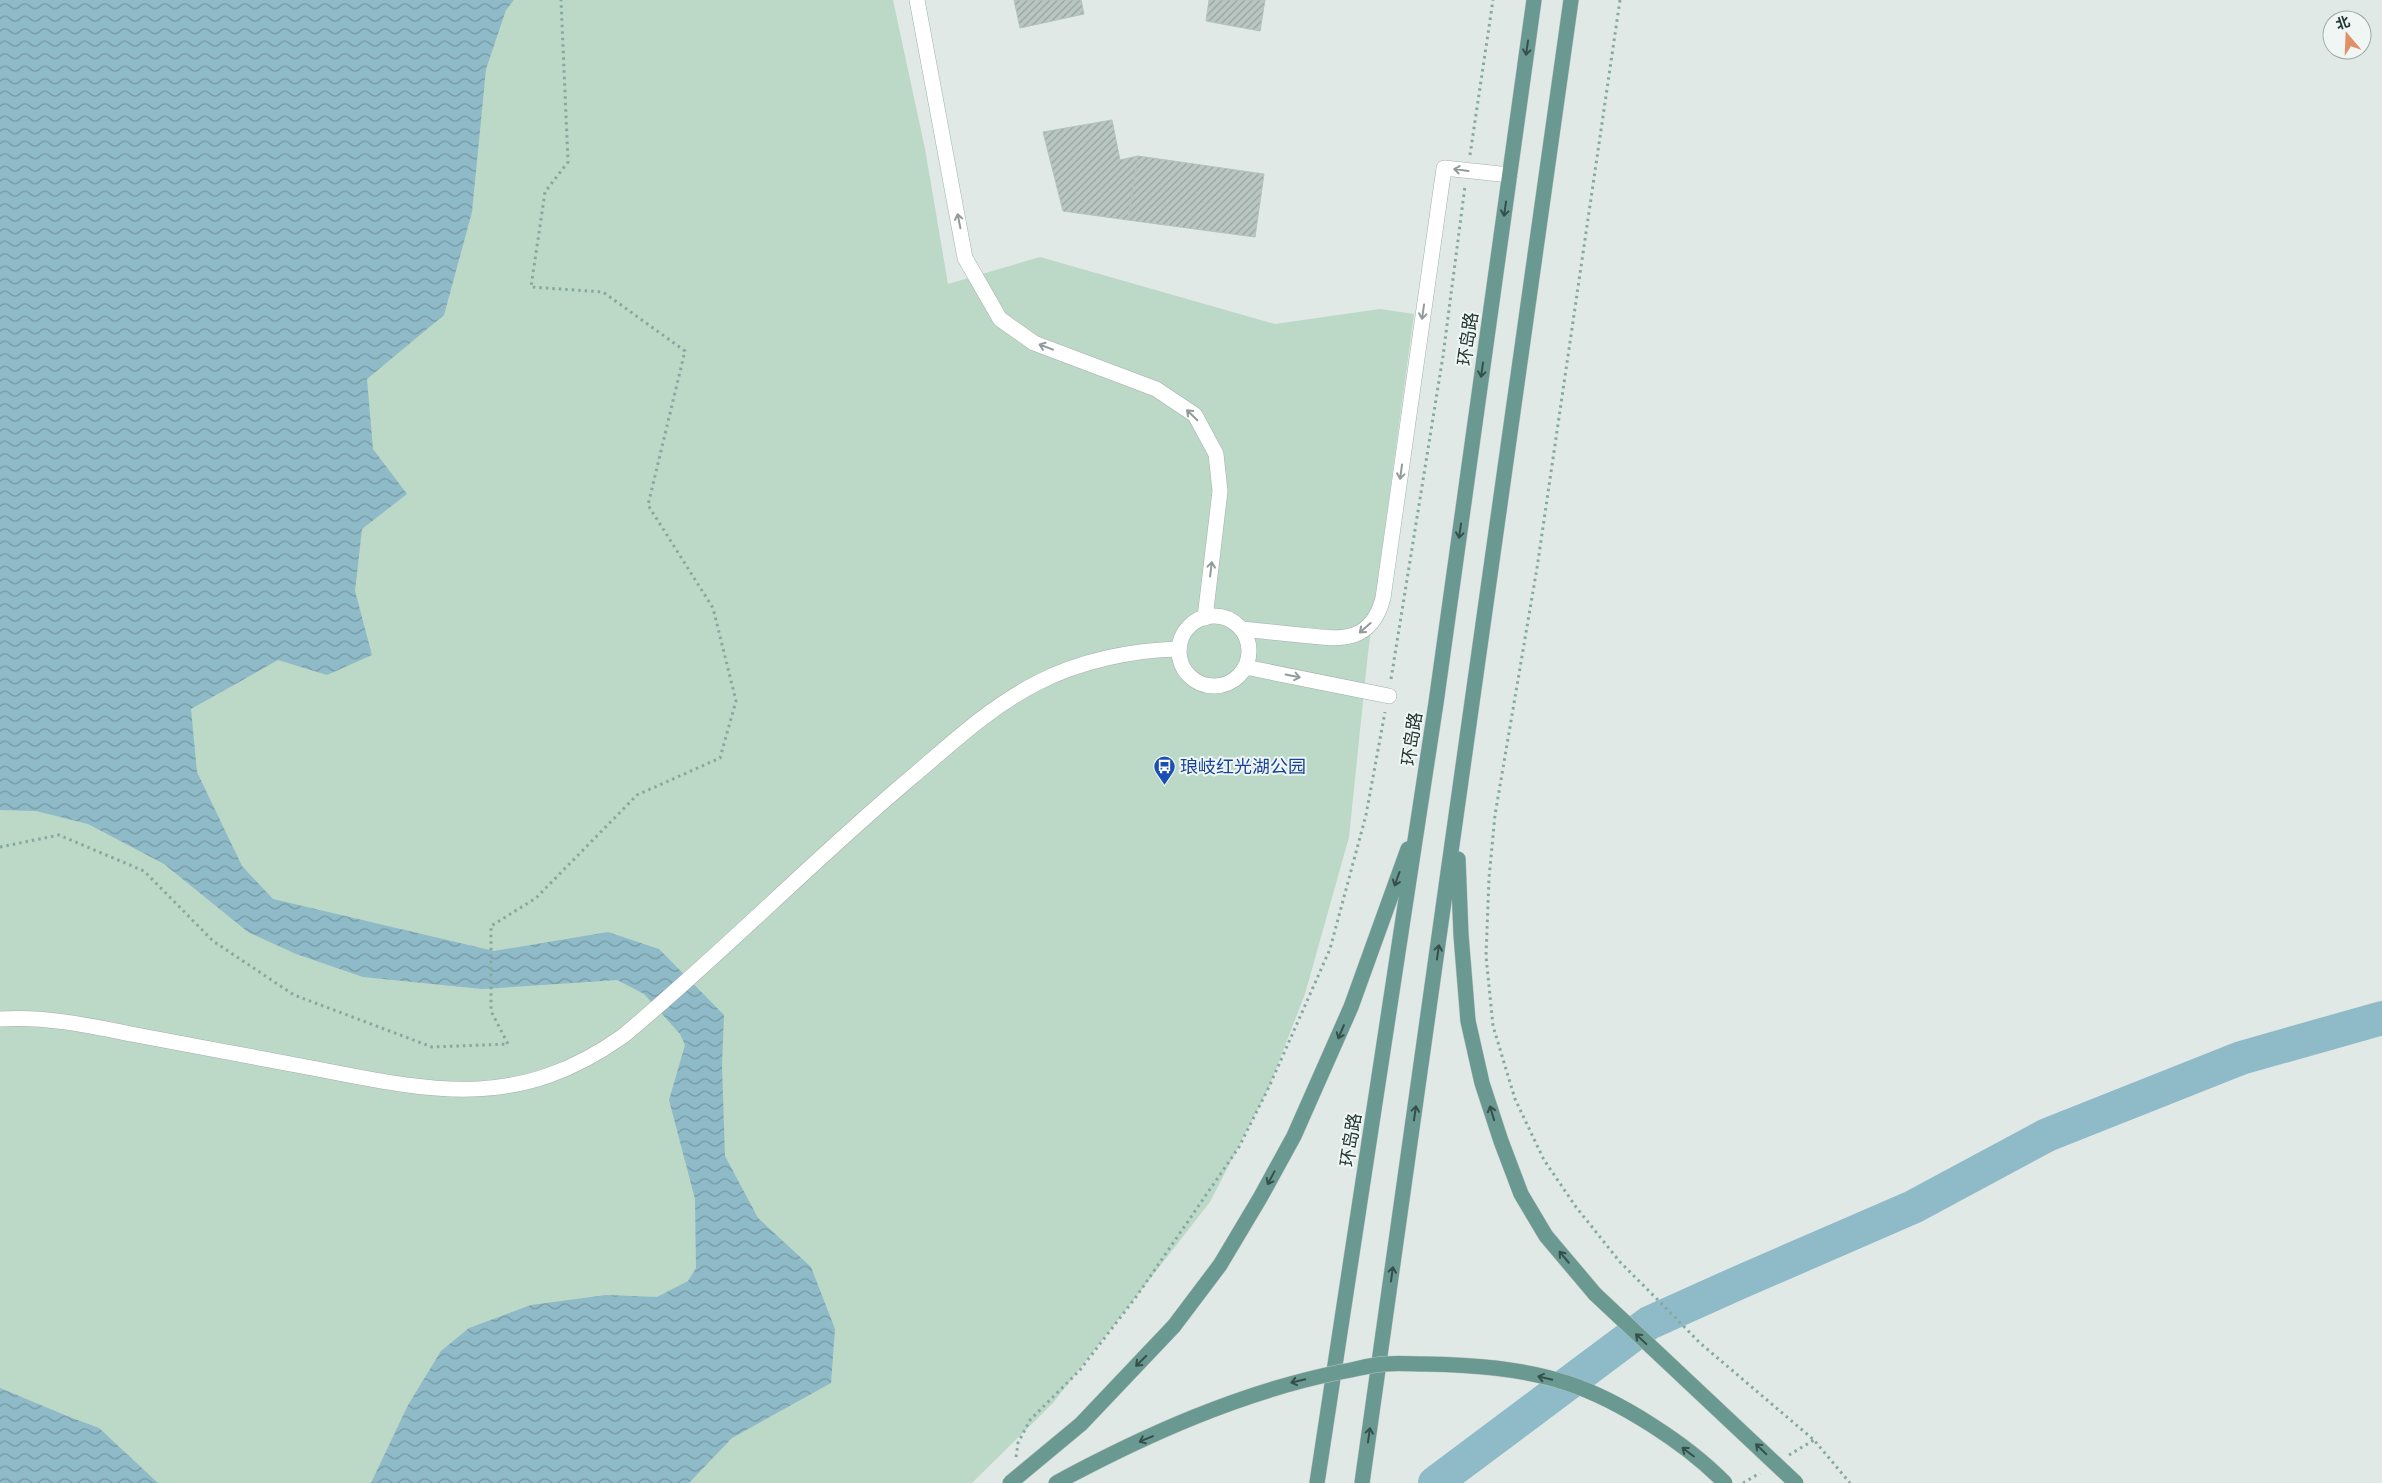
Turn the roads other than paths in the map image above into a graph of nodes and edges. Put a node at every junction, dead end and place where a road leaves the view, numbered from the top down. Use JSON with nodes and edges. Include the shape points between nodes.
{"nodes":[{"id":1,"x":917,"y":0,"type":"edge"},
{"id":2,"x":1534,"y":0,"type":"edge"},
{"id":3,"x":1572,"y":0,"type":"edge"},
{"id":4,"x":1510,"y":175,"type":"junction"},
{"id":5,"x":1205,"y":618,"type":"junction"},
{"id":6,"x":1242,"y":630,"type":"junction"},
{"id":7,"x":1179,"y":649,"type":"junction"},
{"id":8,"x":1245,"y":667,"type":"junction"},
{"id":9,"x":1389,"y":696,"type":"road end"},
{"id":10,"x":1419,"y":817,"type":"junction"},
{"id":11,"x":1456,"y":820,"type":"junction"},
{"id":12,"x":0,"y":1019,"type":"edge"},
{"id":13,"x":1010,"y":1483,"type":"edge"},
{"id":14,"x":1056,"y":1483,"type":"edge"},
{"id":15,"x":1317,"y":1483,"type":"edge"},
{"id":16,"x":1362,"y":1483,"type":"edge"},
{"id":17,"x":1725,"y":1483,"type":"edge"},
{"id":18,"x":1796,"y":1483,"type":"edge"}],
"edges":[{"from":5,"to":1,"type":"street","one_way":true,"via":[[1220,491],[1216,454],[1195,415],[1156,389],[1034,343],[1000,319],[966,258]]},
{"from":2,"to":4,"type":"main road","name":"环岛路","one_way":true},
{"from":3,"to":11,"type":"main road"},
{"from":4,"to":6,"type":"street","one_way":true,"via":[[1444,168],[1380,608],[1366,629],[1343,639]]},
{"from":4,"to":10,"type":"main road","name":"环岛路","one_way":true},
{"from":5,"to":6,"type":"street","via":[[1225,618]]},
{"from":5,"to":7,"type":"street","via":[[1187,629]]},
{"from":6,"to":8,"type":"street","via":[[1249,648]]},
{"from":7,"to":8,"type":"street","via":[[1185,670],[1201,683],[1211,686],[1231,681]]},
{"from":7,"to":12,"type":"street","via":[[1138,653],[1083,665],[1038,682],[1002,702],[886,799],[651,1013],[606,1048],[560,1071],[504,1087],[461,1090],[404,1085],[66,1022],[28,1017]]},
{"from":8,"to":9,"type":"street","one_way":true},
{"from":10,"to":13,"type":"main road","one_way":true,"bridge":true,"via":[[1351,1007],[1294,1136],[1220,1265],[1174,1326],[1081,1424]]},
{"from":10,"to":15,"type":"main road","name":"环岛路"},
{"from":16,"to":11,"type":"main road","one_way":true},
{"from":18,"to":11,"type":"main road","one_way":true,"bridge":true,"via":[[1602,1300],[1546,1236],[1521,1194],[1482,1083],[1468,1021]]},
{"from":17,"to":14,"type":"main road","one_way":true,"bridge":true,"via":[[1645,1421],[1567,1383],[1488,1366],[1383,1364],[1296,1381],[1240,1400],[1136,1443]]}]}
